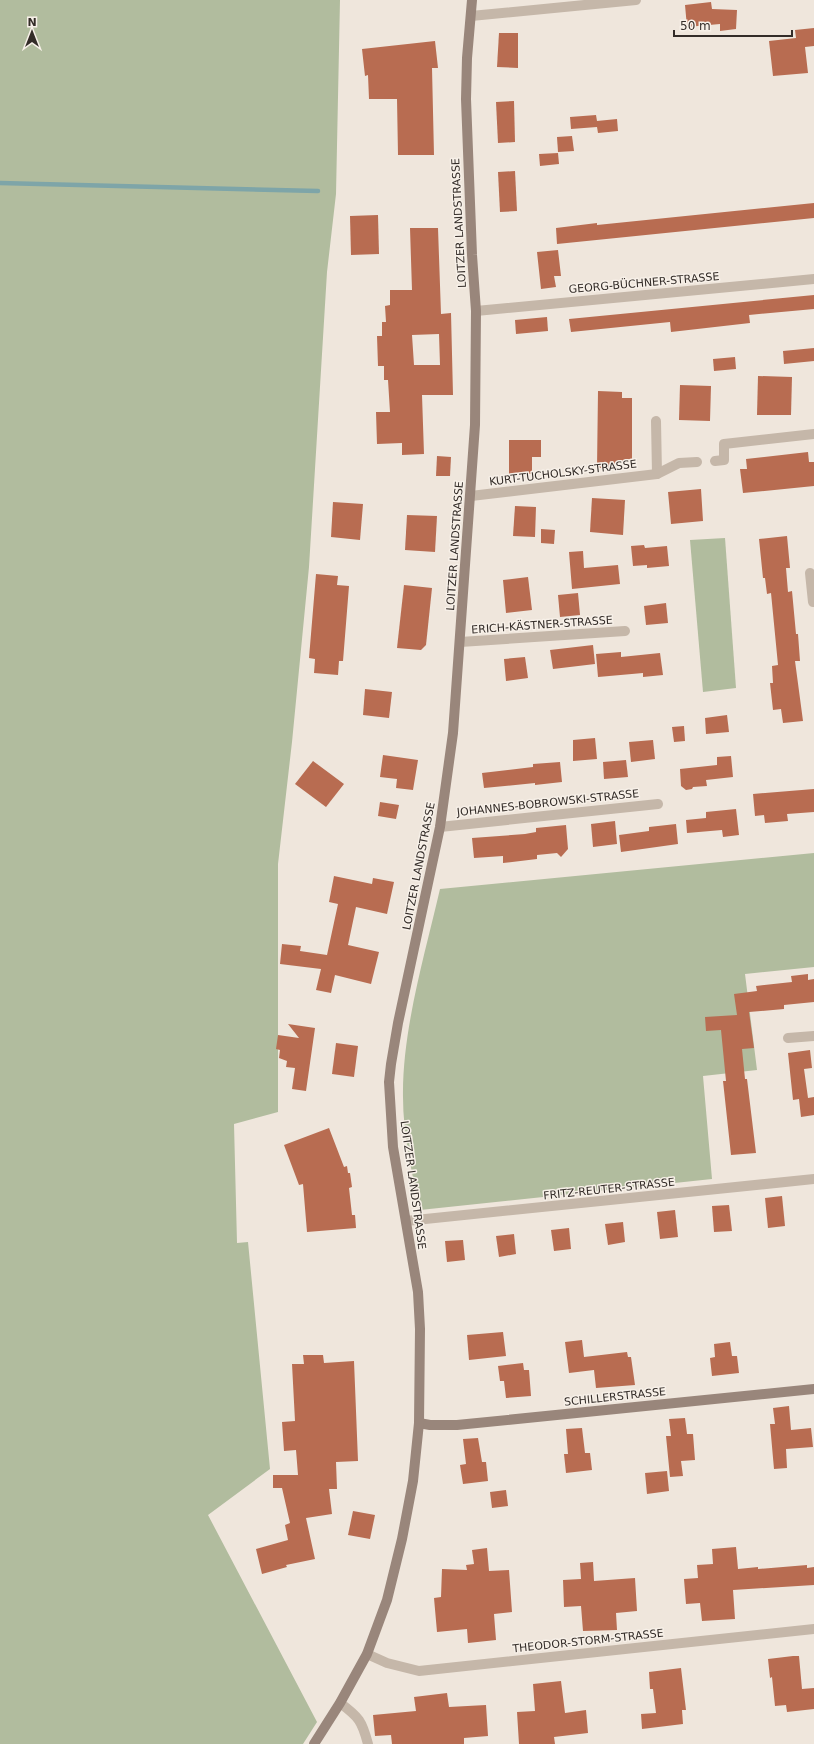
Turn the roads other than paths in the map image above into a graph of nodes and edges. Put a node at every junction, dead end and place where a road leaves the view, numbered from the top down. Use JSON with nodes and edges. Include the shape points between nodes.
{"nodes":[{"id":1,"x":472,"y":0,"type":"edge"},
{"id":2,"x":636,"y":0,"type":"edge"},
{"id":3,"x":471,"y":16,"type":"junction"},
{"id":4,"x":814,"y":279,"type":"edge"},
{"id":5,"x":476,"y":311,"type":"junction"},
{"id":6,"x":656,"y":421,"type":"dead end"},
{"id":7,"x":814,"y":434,"type":"edge"},
{"id":8,"x":715,"y":461,"type":"dead end"},
{"id":9,"x":697,"y":462,"type":"dead end"},
{"id":10,"x":657,"y":474,"type":"junction"},
{"id":11,"x":471,"y":496,"type":"junction"},
{"id":12,"x":810,"y":573,"type":"dead end"},
{"id":13,"x":814,"y":604,"type":"edge"},
{"id":14,"x":625,"y":631,"type":"dead end"},
{"id":15,"x":460,"y":642,"type":"junction"},
{"id":16,"x":658,"y":804,"type":"dead end"},
{"id":17,"x":440,"y":827,"type":"junction"},
{"id":18,"x":814,"y":1036,"type":"edge"},
{"id":19,"x":788,"y":1038,"type":"dead end"},
{"id":20,"x":814,"y":1179,"type":"edge"},
{"id":21,"x":406,"y":1221,"type":"junction"},
{"id":22,"x":814,"y":1389,"type":"edge"},
{"id":23,"x":419,"y":1423,"type":"junction"},
{"id":24,"x":814,"y":1629,"type":"edge"},
{"id":25,"x":367,"y":1654,"type":"junction"},
{"id":26,"x":340,"y":1703,"type":"junction"},
{"id":27,"x":314,"y":1744,"type":"edge"},
{"id":28,"x":368,"y":1744,"type":"edge"}],
"edges":[{"from":1,"to":3,"type":"main road","name":"LOITZER LANDSTRASSE"},
{"from":2,"to":3,"type":"street"},
{"from":3,"to":5,"type":"main road","name":"LOITZER LANDSTRASSE","via":[[466,99]]},
{"from":4,"to":5,"type":"street","name":"GEORG-BÜCHNER-STRASSE"},
{"from":5,"to":11,"type":"main road","name":"LOITZER LANDSTRASSE","via":[[475,425]]},
{"from":6,"to":10,"type":"street"},
{"from":7,"to":8,"type":"street","via":[[724,444],[724,460]]},
{"from":9,"to":10,"type":"street","name":"KURT-TUCHOLSKY-STRASSE","via":[[679,463]]},
{"from":10,"to":11,"type":"street","name":"KURT-TUCHOLSKY-STRASSE"},
{"from":11,"to":15,"type":"main road","name":"LOITZER LANDSTRASSE"},
{"from":12,"to":13,"type":"street"},
{"from":14,"to":15,"type":"street","name":"ERICH-KÄSTNER-STRASSE"},
{"from":15,"to":17,"type":"main road","name":"LOITZER LANDSTRASSE","via":[[453,733]]},
{"from":16,"to":17,"type":"street","name":"JOHANNES-BOBROWSKI-STRASSE"},
{"from":17,"to":21,"type":"main road","name":"LOITZER LANDSTRASSE","via":[[389,1082],[393,1147]]},
{"from":18,"to":19,"type":"street"},
{"from":20,"to":21,"type":"street","name":"FRITZ-REUTER-STRASSE"},
{"from":21,"to":23,"type":"main road","name":"LOITZER LANDSTRASSE","via":[[420,1329]]},
{"from":22,"to":23,"type":"main road","name":"SCHILLERSTRASSE","via":[[457,1425],[430,1426]]},
{"from":23,"to":25,"type":"main road","name":"LOITZER LANDSTRASSE","via":[[413,1481],[402,1539],[387,1600]]},
{"from":24,"to":25,"type":"street","name":"THEODOR-STORM-STRASSE","via":[[419,1671],[387,1664]]},
{"from":25,"to":26,"type":"main road","name":"LOITZER LANDSTRASSE"},
{"from":26,"to":27,"type":"main road","name":"LOITZER LANDSTRASSE"},
{"from":26,"to":28,"type":"street","via":[[363,1725]]}]}
